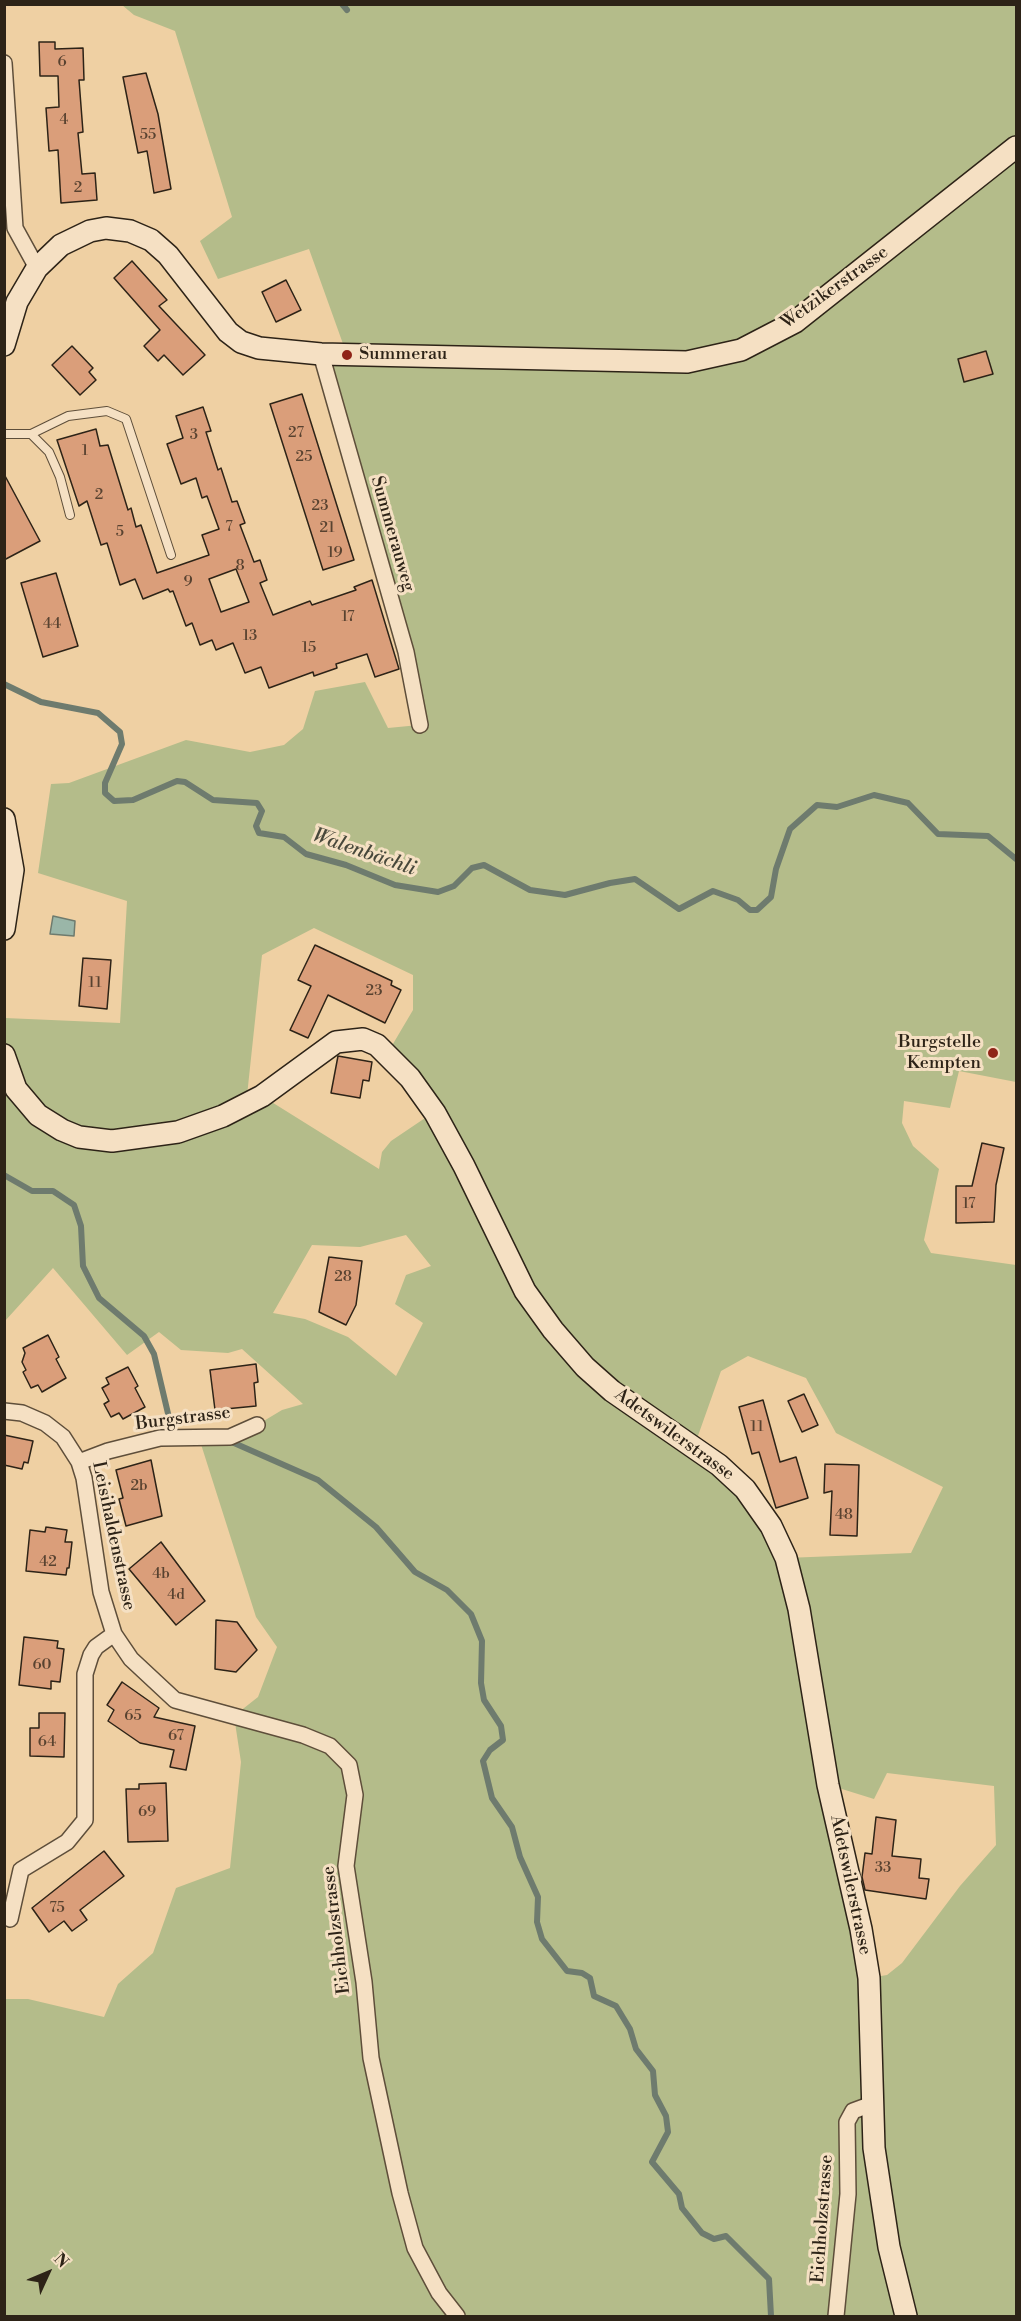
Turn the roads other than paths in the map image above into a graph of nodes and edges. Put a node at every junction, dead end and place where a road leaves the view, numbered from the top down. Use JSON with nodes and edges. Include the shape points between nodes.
{"nodes":[{"id":1,"x":4,"y":63,"type":"edge"},
{"id":2,"x":1017,"y":147,"type":"edge"},
{"id":3,"x":37,"y":268,"type":"junction"},
{"id":4,"x":4,"y":345,"type":"edge"},
{"id":5,"x":321,"y":354,"type":"junction"},
{"id":6,"x":4,"y":434,"type":"edge"},
{"id":7,"x":31,"y":434,"type":"junction"},
{"id":8,"x":70,"y":515,"type":"dead end"},
{"id":9,"x":171,"y":555,"type":"dead end"},
{"id":10,"x":420,"y":725,"type":"dead end"},
{"id":11,"x":4,"y":819,"type":"edge"},
{"id":12,"x":4,"y":929,"type":"edge"},
{"id":13,"x":4,"y":1055,"type":"edge"},
{"id":14,"x":4,"y":1411,"type":"edge"},
{"id":15,"x":256,"y":1425,"type":"dead end"},
{"id":16,"x":79,"y":1462,"type":"junction"},
{"id":17,"x":114,"y":1634,"type":"junction"},
{"id":18,"x":10,"y":1918,"type":"dead end"},
{"id":19,"x":872,"y":2104,"type":"junction"},
{"id":20,"x":457,"y":2316,"type":"edge"},
{"id":21,"x":836,"y":2316,"type":"edge"},
{"id":22,"x":906,"y":2316,"type":"edge"}],
"edges":[{"from":1,"to":3,"type":"street","via":[[15,228]]},
{"from":2,"to":5,"type":"street","name":"Wetzikerstrasse","via":[[795,322],[741,350],[687,362]]},
{"from":3,"to":4,"type":"street","name":"Wetzikerstrasse","via":[[17,302]]},
{"from":3,"to":5,"type":"street","name":"Wetzikerstrasse","via":[[61,245],[90,231],[130,231],[151,240],[168,255],[215,317],[241,342],[286,352]]},
{"from":5,"to":10,"type":"street","name":"Summerauweg","via":[[406,652]]},
{"from":6,"to":7,"type":"lane"},
{"from":7,"to":8,"type":"lane","via":[[49,452]]},
{"from":7,"to":9,"type":"lane","via":[[68,416],[107,411],[126,419]]},
{"from":11,"to":12,"type":"street","via":[[13,870]]},
{"from":13,"to":19,"type":"street","name":"Adetswilerstrasse","via":[[16,1089],[38,1115],[62,1130],[96,1141],[154,1137],[224,1116],[283,1083],[336,1042],[349,1039],[377,1045],[410,1078],[435,1113],[464,1166],[525,1291],[553,1330],[612,1391],[733,1476],[771,1526],[786,1558],[799,1610],[828,1785],[868,1968]]},
{"from":14,"to":16,"type":"street","name":"Leisihaldenstrasse","via":[[45,1422],[63,1437]]},
{"from":15,"to":16,"type":"street","name":"Burgstrasse","via":[[230,1437],[160,1438]]},
{"from":16,"to":17,"type":"street","name":"Leisihaldenstrasse","via":[[101,1592]]},
{"from":17,"to":18,"type":"street","name":"Leisihaldenstrasse","via":[[96,1647],[85,1674],[85,1820],[67,1842],[21,1870]]},
{"from":17,"to":20,"type":"street","name":"Eichholzstrasse","via":[[131,1659],[175,1700],[303,1735],[330,1746],[350,1765],[355,1795],[346,1866],[371,2058],[415,2248],[439,2293]]},
{"from":19,"to":21,"type":"street","name":"Eichholzstrasse","via":[[853,2111],[847,2122],[848,2194]]},
{"from":19,"to":22,"type":"street","name":"Adetswilerstrasse","via":[[882,2209]]}]}
